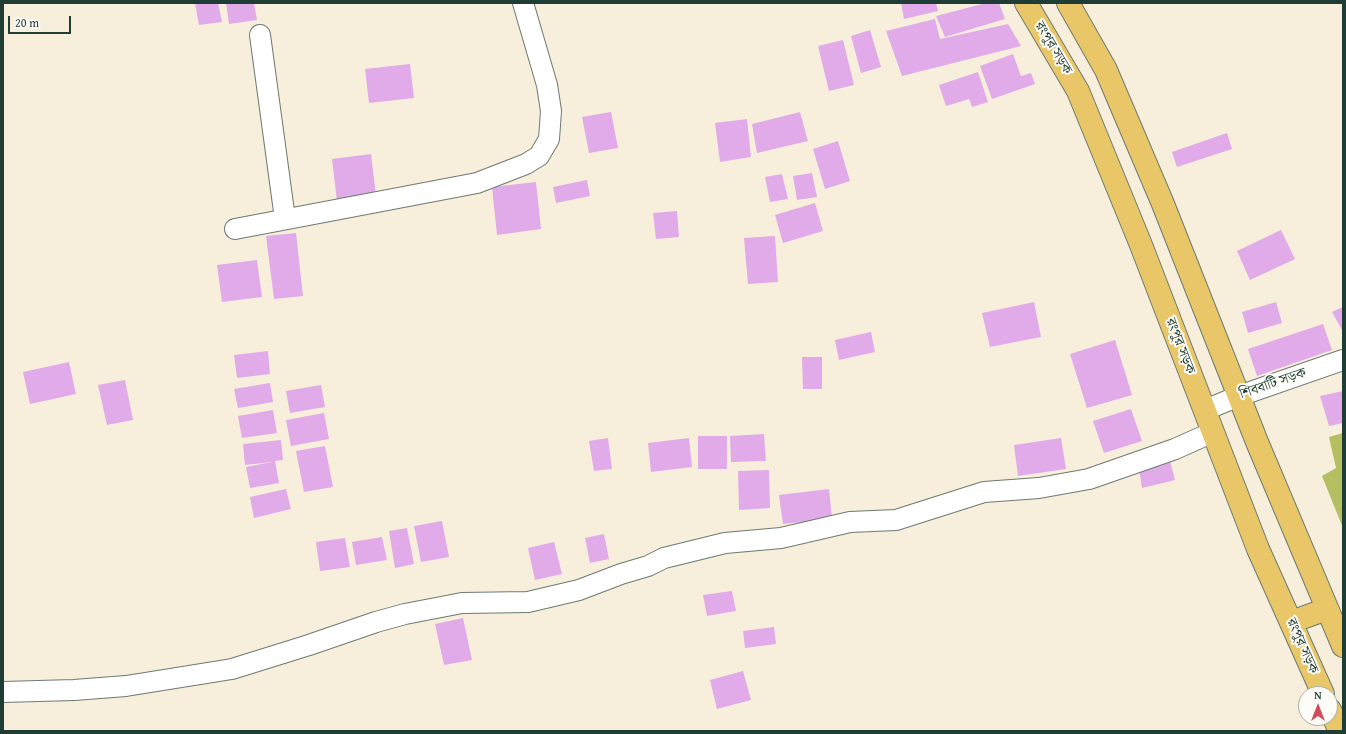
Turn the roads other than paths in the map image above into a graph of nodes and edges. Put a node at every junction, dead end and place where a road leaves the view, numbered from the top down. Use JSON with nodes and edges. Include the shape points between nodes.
{"nodes":[{"id":1,"x":523,"y":3,"type":"edge"},
{"id":2,"x":1026,"y":3,"type":"edge"},
{"id":3,"x":1068,"y":3,"type":"edge"},
{"id":4,"x":260,"y":35,"type":"dead end"},
{"id":5,"x":285,"y":219,"type":"junction"},
{"id":6,"x":235,"y":229,"type":"dead end"},
{"id":7,"x":1343,"y":360,"type":"edge"},
{"id":8,"x":1239,"y":396,"type":"junction"},
{"id":9,"x":1205,"y":410,"type":"junction"},
{"id":10,"x":1213,"y":432,"type":"junction"},
{"id":11,"x":1327,"y":609,"type":"junction"},
{"id":12,"x":1291,"y":622,"type":"junction"},
{"id":13,"x":1343,"y":646,"type":"edge"},
{"id":14,"x":1319,"y":686,"type":"edge"},
{"id":15,"x":3,"y":692,"type":"edge"}],
"edges":[{"from":1,"to":5,"type":"street","via":[[547,85],[551,111],[549,139],[539,156],[526,164],[477,183]]},
{"from":2,"to":9,"type":"highway","name":"রংপুর সড়ক","via":[[1078,91]]},
{"from":3,"to":8,"type":"highway","via":[[1106,70]]},
{"from":4,"to":5,"type":"street"},
{"from":5,"to":6,"type":"street"},
{"from":7,"to":8,"type":"street","name":"শিববাটি সড়ক"},
{"from":8,"to":9,"type":"street","name":"শিববাটি সড়ক"},
{"from":8,"to":11,"type":"highway"},
{"from":9,"to":10,"type":"highway","name":"রংপুর সড়ক"},
{"from":10,"to":12,"type":"highway","name":"রংপুর সড়ক","via":[[1258,549]]},
{"from":10,"to":15,"type":"street","via":[[1176,449],[1089,479],[1039,488],[984,492],[896,520],[850,522],[781,538],[725,543],[664,558],[579,590],[528,602],[462,603],[391,618],[232,669],[126,686]]},
{"from":11,"to":12,"type":"highway"},
{"from":11,"to":13,"type":"highway"},
{"from":12,"to":14,"type":"highway","name":"রংপুর সড়ক"}]}
